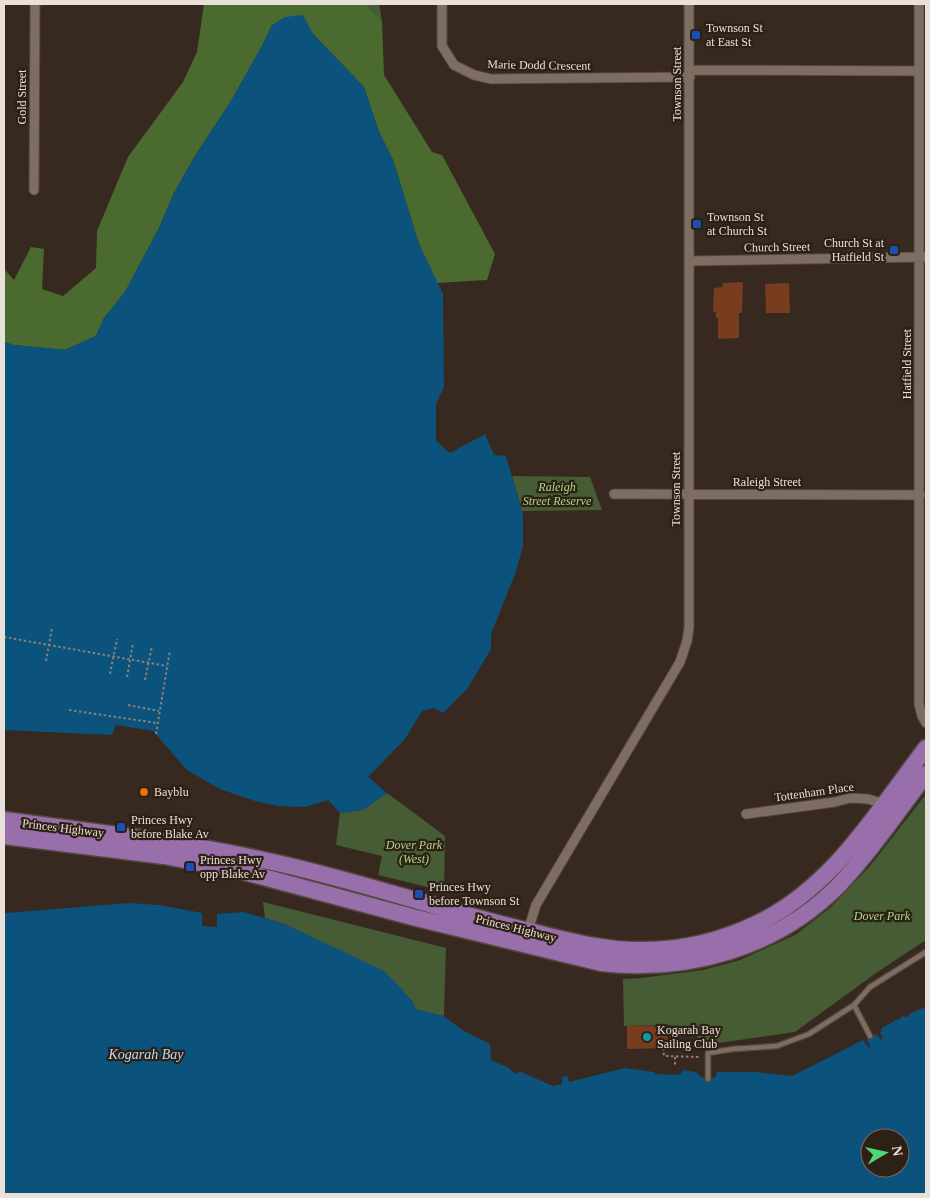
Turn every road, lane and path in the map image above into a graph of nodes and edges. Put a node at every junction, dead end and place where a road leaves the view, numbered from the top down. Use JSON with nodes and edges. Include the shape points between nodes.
{"nodes":[{"id":1,"x":35,"y":4,"type":"edge"},
{"id":2,"x":442,"y":4,"type":"edge"},
{"id":3,"x":689,"y":4,"type":"edge"},
{"id":4,"x":919,"y":4,"type":"edge"},
{"id":5,"x":923,"y":36,"type":"edge"},
{"id":6,"x":919,"y":71,"type":"junction"},
{"id":7,"x":690,"y":74,"type":"junction"},
{"id":8,"x":34,"y":190,"type":"dead end"},
{"id":9,"x":923,"y":257,"type":"edge"},
{"id":10,"x":689,"y":261,"type":"junction"},
{"id":11,"x":614,"y":494,"type":"dead end"},
{"id":12,"x":688,"y":494,"type":"junction"},
{"id":13,"x":920,"y":495,"type":"junction"},
{"id":14,"x":52,"y":628,"type":"dead end"},
{"id":15,"x":4,"y":637,"type":"edge"},
{"id":16,"x":117,"y":639,"type":"dead end"},
{"id":17,"x":133,"y":643,"type":"dead end"},
{"id":18,"x":49,"y":645,"type":"junction"},
{"id":19,"x":152,"y":646,"type":"dead end"},
{"id":20,"x":170,"y":650,"type":"dead end"},
{"id":21,"x":114,"y":657,"type":"junction"},
{"id":22,"x":130,"y":660,"type":"junction"},
{"id":23,"x":46,"y":661,"type":"dead end"},
{"id":24,"x":148,"y":663,"type":"junction"},
{"id":25,"x":167,"y":666,"type":"junction"},
{"id":26,"x":110,"y":674,"type":"dead end"},
{"id":27,"x":127,"y":677,"type":"dead end"},
{"id":28,"x":145,"y":680,"type":"dead end"},
{"id":29,"x":128,"y":705,"type":"dead end"},
{"id":30,"x":68,"y":710,"type":"dead end"},
{"id":31,"x":159,"y":710,"type":"junction"},
{"id":32,"x":157,"y":723,"type":"junction"},
{"id":33,"x":926,"y":723,"type":"edge"},
{"id":34,"x":156,"y":734,"type":"dead end"},
{"id":35,"x":926,"y":748,"type":"edge"},
{"id":36,"x":926,"y":774,"type":"edge"},
{"id":37,"x":884,"y":804,"type":"junction"},
{"id":38,"x":746,"y":814,"type":"dead end"},
{"id":39,"x":4,"y":820,"type":"edge"},
{"id":40,"x":4,"y":836,"type":"edge"},
{"id":41,"x":528,"y":931,"type":"junction"},
{"id":42,"x":926,"y":952,"type":"edge"},
{"id":43,"x":854,"y":1005,"type":"junction"},
{"id":44,"x":870,"y":1036,"type":"dead end"},
{"id":45,"x":664,"y":1048,"type":"dead end"},
{"id":46,"x":675,"y":1056,"type":"junction"},
{"id":47,"x":708,"y":1058,"type":"junction"},
{"id":48,"x":675,"y":1065,"type":"dead end"},
{"id":49,"x":708,"y":1079,"type":"dead end"}],
"edges":[{"from":1,"to":8,"type":"street","name":"Gold Street"},
{"from":2,"to":7,"type":"street","name":"Marie Dodd Crescent","via":[[442,46],[454,65],[474,75],[491,79]]},
{"from":3,"to":7,"type":"street","name":"Townson Street"},
{"from":4,"to":5,"type":"street","name":"Hatfield Street"},
{"from":5,"to":6,"type":"street","name":"Hatfield Street"},
{"from":6,"to":7,"type":"street","name":"Marie Dodd Crescent"},
{"from":6,"to":9,"type":"street","name":"Hatfield Street"},
{"from":7,"to":10,"type":"street","name":"Townson Street"},
{"from":9,"to":10,"type":"street","name":"Church Street"},
{"from":9,"to":13,"type":"street","name":"Hatfield Street"},
{"from":10,"to":12,"type":"street","name":"Townson Street"},
{"from":11,"to":12,"type":"street","name":"Raleigh Street"},
{"from":12,"to":13,"type":"street","name":"Raleigh Street"},
{"from":12,"to":41,"type":"street","name":"Townson Street","via":[[689,627],[684,652],[536,905]]},
{"from":13,"to":33,"type":"street","name":"Hatfield Street","via":[[919,704]]},
{"from":14,"to":18,"type":"path"},
{"from":15,"to":18,"type":"path"},
{"from":16,"to":21,"type":"path"},
{"from":17,"to":22,"type":"path"},
{"from":18,"to":21,"type":"path"},
{"from":18,"to":23,"type":"path"},
{"from":19,"to":24,"type":"path"},
{"from":20,"to":25,"type":"path"},
{"from":21,"to":22,"type":"path"},
{"from":21,"to":26,"type":"path"},
{"from":22,"to":24,"type":"path"},
{"from":22,"to":27,"type":"path"},
{"from":24,"to":25,"type":"path"},
{"from":24,"to":28,"type":"path"},
{"from":25,"to":31,"type":"path"},
{"from":29,"to":31,"type":"path"},
{"from":30,"to":32,"type":"path"},
{"from":31,"to":32,"type":"path"},
{"from":32,"to":34,"type":"path"},
{"from":35,"to":37,"type":"highway","name":"Princes Highway"},
{"from":36,"to":40,"type":"highway","name":"Princes Highway","via":[[852,870],[807,912],[772,934],[736,950],[698,960],[658,965],[601,963],[237,870],[164,856]]},
{"from":37,"to":38,"type":"street","name":"Tottenham Place","via":[[868,798],[850,798]]},
{"from":37,"to":41,"type":"highway","name":"Princes Highway","via":[[820,880],[788,906],[743,930],[697,944],[644,950],[604,948]]},
{"from":39,"to":41,"type":"highway","name":"Princes Highway","via":[[229,852]]},
{"from":42,"to":43,"type":"lane","via":[[870,986]]},
{"from":43,"to":44,"type":"lane"},
{"from":43,"to":47,"type":"lane","via":[[808,1034],[777,1046],[708,1053]]},
{"from":45,"to":46,"type":"path","via":[[664,1056]]},
{"from":46,"to":47,"type":"path"},
{"from":46,"to":48,"type":"path"},
{"from":47,"to":49,"type":"lane"}]}
